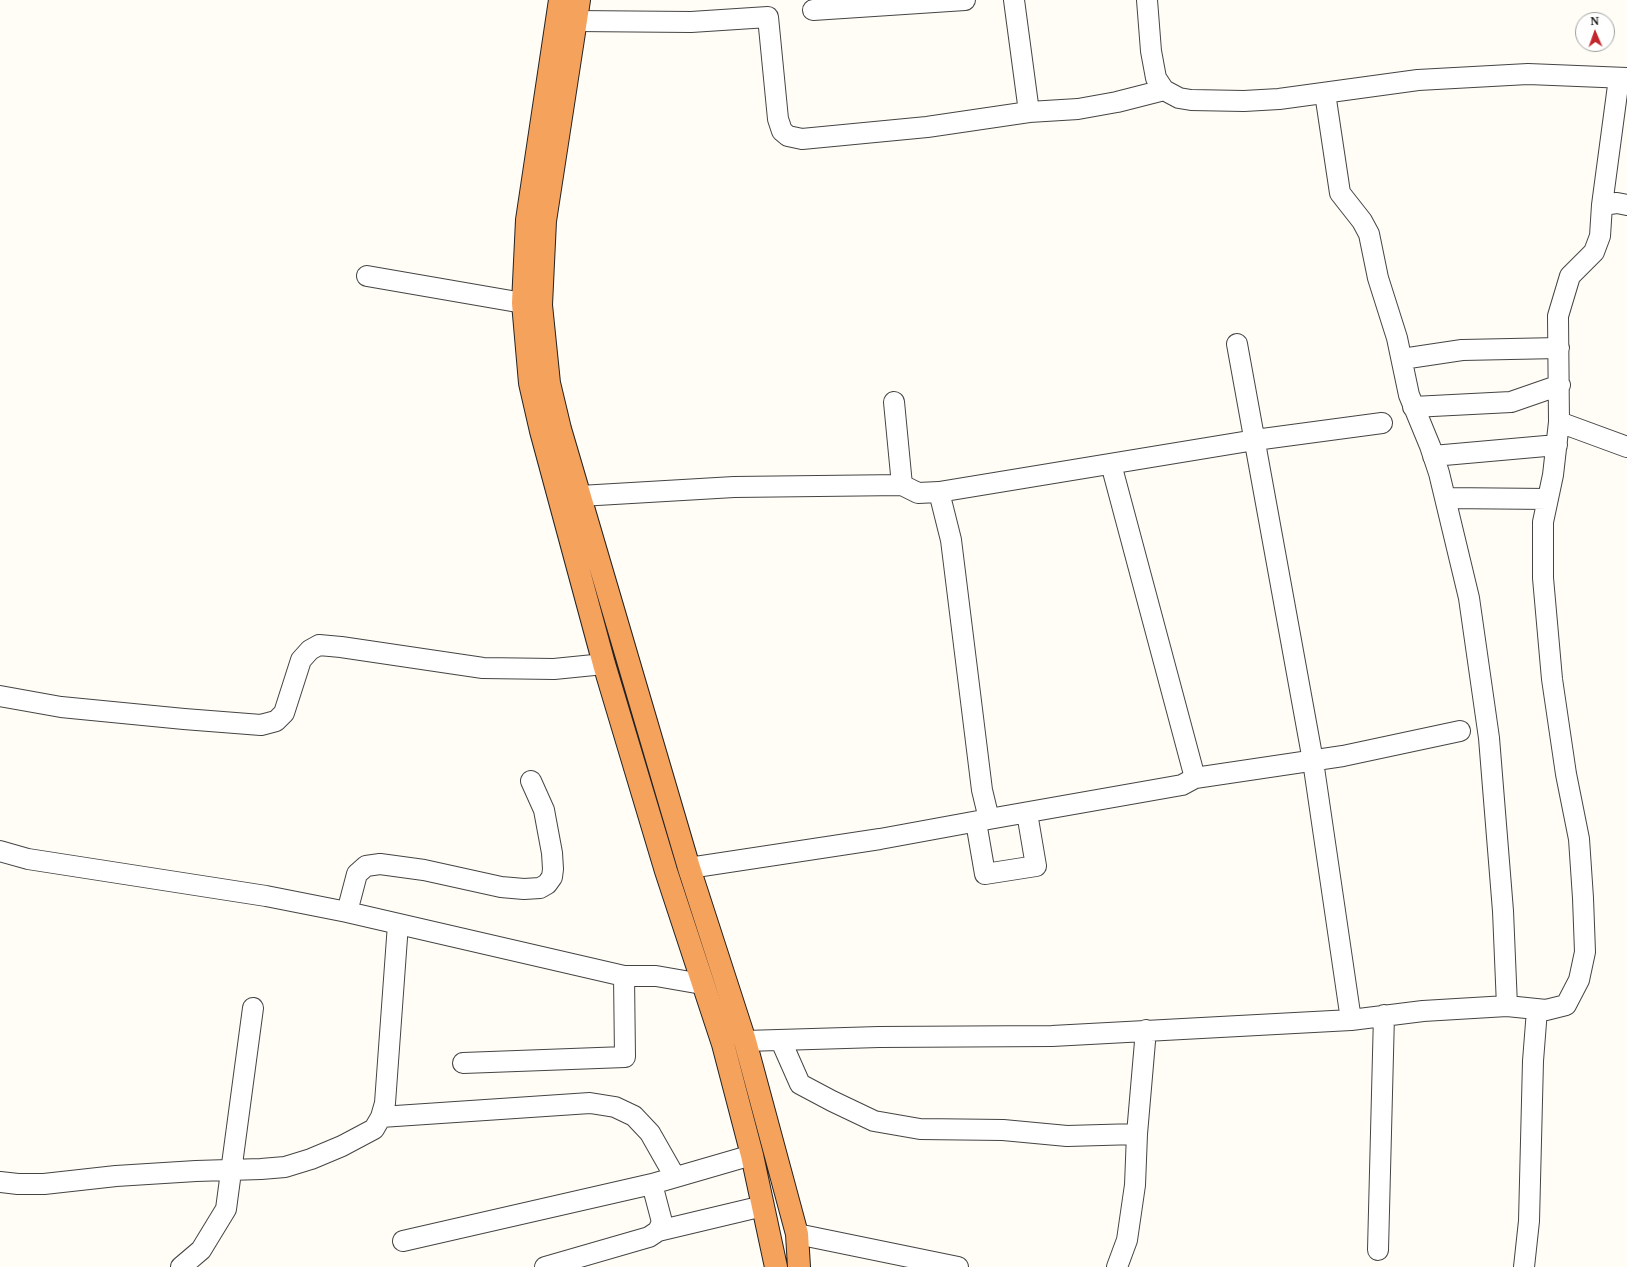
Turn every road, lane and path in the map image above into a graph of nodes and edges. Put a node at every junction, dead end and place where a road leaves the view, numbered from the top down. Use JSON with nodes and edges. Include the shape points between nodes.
{"nodes":[{"id":1,"x":560,"y":0,"type":"edge"},
{"id":2,"x":965,"y":0,"type":"edge"},
{"id":3,"x":1014,"y":0,"type":"edge"},
{"id":4,"x":1147,"y":0,"type":"edge"},
{"id":5,"x":577,"y":10,"type":"edge"},
{"id":6,"x":813,"y":10,"type":"dead end"},
{"id":7,"x":1623,"y":78,"type":"edge"},
{"id":8,"x":1164,"y":90,"type":"junction"},
{"id":9,"x":1325,"y":93,"type":"junction"},
{"id":10,"x":1029,"y":112,"type":"junction"},
{"id":11,"x":1602,"y":205,"type":"junction"},
{"id":12,"x":1627,"y":205,"type":"edge"},
{"id":13,"x":367,"y":276,"type":"dead end"},
{"id":14,"x":523,"y":303,"type":"junction"},
{"id":15,"x":1237,"y":344,"type":"dead end"},
{"id":16,"x":1559,"y":348,"type":"junction"},
{"id":17,"x":1402,"y":359,"type":"junction"},
{"id":18,"x":1560,"y":386,"type":"junction"},
{"id":19,"x":894,"y":402,"type":"dead end"},
{"id":20,"x":1413,"y":407,"type":"junction"},
{"id":21,"x":1559,"y":422,"type":"junction"},
{"id":22,"x":1382,"y":423,"type":"dead end"},
{"id":23,"x":1255,"y":440,"type":"junction"},
{"id":24,"x":1557,"y":445,"type":"junction"},
{"id":25,"x":1627,"y":447,"type":"edge"},
{"id":26,"x":1433,"y":456,"type":"junction"},
{"id":27,"x":1111,"y":464,"type":"junction"},
{"id":28,"x":902,"y":486,"type":"junction"},
{"id":29,"x":939,"y":492,"type":"junction"},
{"id":30,"x":580,"y":496,"type":"junction"},
{"id":31,"x":1445,"y":498,"type":"junction"},
{"id":32,"x":1548,"y":499,"type":"junction"},
{"id":33,"x":604,"y":664,"type":"junction"},
{"id":34,"x":0,"y":696,"type":"edge"},
{"id":35,"x":1460,"y":731,"type":"dead end"},
{"id":36,"x":1313,"y":761,"type":"junction"},
{"id":37,"x":1196,"y":778,"type":"junction"},
{"id":38,"x":531,"y":781,"type":"dead end"},
{"id":39,"x":1027,"y":813,"type":"junction"},
{"id":40,"x":983,"y":820,"type":"junction"},
{"id":41,"x":0,"y":851,"type":"edge"},
{"id":42,"x":688,"y":868,"type":"junction"},
{"id":43,"x":347,"y":912,"type":"junction"},
{"id":44,"x":398,"y":924,"type":"junction"},
{"id":45,"x":624,"y":976,"type":"junction"},
{"id":46,"x":702,"y":984,"type":"junction"},
{"id":47,"x":1506,"y":1006,"type":"junction"},
{"id":48,"x":253,"y":1008,"type":"dead end"},
{"id":49,"x":1537,"y":1010,"type":"junction"},
{"id":50,"x":1384,"y":1015,"type":"junction"},
{"id":51,"x":1351,"y":1020,"type":"junction"},
{"id":52,"x":1146,"y":1030,"type":"junction"},
{"id":53,"x":782,"y":1040,"type":"junction"},
{"id":54,"x":745,"y":1041,"type":"junction"},
{"id":55,"x":462,"y":1063,"type":"dead end"},
{"id":56,"x":381,"y":1118,"type":"junction"},
{"id":57,"x":1137,"y":1134,"type":"junction"},
{"id":58,"x":752,"y":1155,"type":"junction"},
{"id":59,"x":232,"y":1169,"type":"junction"},
{"id":60,"x":675,"y":1177,"type":"junction"},
{"id":61,"x":0,"y":1182,"type":"edge"},
{"id":62,"x":652,"y":1184,"type":"junction"},
{"id":63,"x":763,"y":1206,"type":"junction"},
{"id":64,"x":658,"y":1231,"type":"junction"},
{"id":65,"x":797,"y":1234,"type":"junction"},
{"id":66,"x":403,"y":1241,"type":"dead end"},
{"id":67,"x":1378,"y":1250,"type":"dead end"},
{"id":68,"x":202,"y":1259,"type":"edge"},
{"id":69,"x":181,"y":1267,"type":"edge"},
{"id":70,"x":545,"y":1267,"type":"edge"},
{"id":71,"x":776,"y":1267,"type":"edge"},
{"id":72,"x":799,"y":1267,"type":"edge"},
{"id":73,"x":958,"y":1267,"type":"edge"},
{"id":74,"x":1117,"y":1267,"type":"edge"},
{"id":75,"x":1524,"y":1267,"type":"edge"}],
"edges":[{"from":1,"to":14,"type":"highway","via":[[527,220]]},
{"from":2,"to":6,"type":"street"},
{"from":3,"to":10,"type":"street"},
{"from":4,"to":8,"type":"street","via":[[1156,78]]},
{"from":5,"to":10,"type":"street","via":[[691,22],[768,17],[778,119],[782,131],[788,136],[802,139],[927,127]]},
{"from":5,"to":30,"type":"highway","via":[[545,221],[541,305],[549,383]]},
{"from":7,"to":9,"type":"street","via":[[1528,74],[1485,76],[1418,80]]},
{"from":7,"to":11,"type":"street"},
{"from":8,"to":9,"type":"street","via":[[1179,98],[1216,101],[1278,99]]},
{"from":8,"to":10,"type":"street","via":[[1078,109]]},
{"from":9,"to":17,"type":"street","via":[[1340,193],[1369,234],[1378,278]]},
{"from":11,"to":12,"type":"street"},
{"from":11,"to":16,"type":"street","via":[[1600,236],[1594,252],[1570,276],[1566,289],[1558,316]]},
{"from":13,"to":14,"type":"street"},
{"from":14,"to":33,"type":"highway","via":[[530,383]]},
{"from":15,"to":23,"type":"street"},
{"from":16,"to":17,"type":"street","via":[[1462,350]]},
{"from":16,"to":18,"type":"street"},
{"from":17,"to":20,"type":"street"},
{"from":18,"to":20,"type":"street","via":[[1510,402]]},
{"from":18,"to":21,"type":"street"},
{"from":19,"to":28,"type":"street"},
{"from":20,"to":26,"type":"street"},
{"from":21,"to":24,"type":"street"},
{"from":21,"to":25,"type":"street"},
{"from":22,"to":23,"type":"street"},
{"from":23,"to":27,"type":"street"},
{"from":23,"to":36,"type":"street"},
{"from":24,"to":26,"type":"street"},
{"from":24,"to":32,"type":"street"},
{"from":26,"to":31,"type":"street"},
{"from":27,"to":29,"type":"street"},
{"from":27,"to":37,"type":"street"},
{"from":28,"to":29,"type":"street","via":[[918,493]]},
{"from":28,"to":30,"type":"street","via":[[734,487]]},
{"from":29,"to":40,"type":"street","via":[[952,548],[982,790]]},
{"from":30,"to":42,"type":"highway"},
{"from":31,"to":32,"type":"street"},
{"from":31,"to":47,"type":"street","via":[[1469,598],[1489,738],[1503,911]]},
{"from":32,"to":49,"type":"street","via":[[1543,522],[1544,594],[1552,679],[1566,774],[1579,839],[1585,952],[1579,980],[1566,1005]]},
{"from":33,"to":34,"type":"street","via":[[554,669],[483,668],[319,645],[301,660],[284,713],[276,721],[261,725],[62,707]]},
{"from":33,"to":46,"type":"highway"},
{"from":35,"to":36,"type":"street"},
{"from":36,"to":37,"type":"street"},
{"from":36,"to":51,"type":"street"},
{"from":37,"to":39,"type":"street","via":[[1182,785]]},
{"from":38,"to":43,"type":"street","via":[[544,810],[552,853],[552,877],[547,884],[540,888],[501,887],[424,870],[380,864],[366,866],[357,874]]},
{"from":39,"to":40,"type":"street"},
{"from":39,"to":40,"type":"street","via":[[1036,866],[985,874]]},
{"from":40,"to":42,"type":"street","via":[[880,839]]},
{"from":41,"to":43,"type":"street","via":[[28,858],[266,896]]},
{"from":42,"to":54,"type":"highway"},
{"from":43,"to":44,"type":"street"},
{"from":44,"to":45,"type":"street"},
{"from":44,"to":56,"type":"street","via":[[385,1103]]},
{"from":45,"to":46,"type":"street","via":[[656,976]]},
{"from":45,"to":55,"type":"street","via":[[625,1057]]},
{"from":46,"to":58,"type":"highway","via":[[723,1044]]},
{"from":47,"to":49,"type":"street"},
{"from":47,"to":50,"type":"street"},
{"from":48,"to":59,"type":"street"},
{"from":49,"to":75,"type":"street","via":[[1533,1061],[1529,1221]]},
{"from":50,"to":51,"type":"street"},
{"from":50,"to":67,"type":"street"},
{"from":51,"to":52,"type":"street"},
{"from":52,"to":53,"type":"street","via":[[1052,1036]]},
{"from":52,"to":57,"type":"street"},
{"from":53,"to":54,"type":"street"},
{"from":53,"to":57,"type":"street","via":[[800,1084],[874,1121],[920,1128],[1003,1130],[1067,1136]]},
{"from":54,"to":65,"type":"highway"},
{"from":56,"to":59,"type":"street","via":[[374,1129],[311,1159],[285,1167]]},
{"from":56,"to":60,"type":"street","via":[[590,1103],[615,1107],[634,1116],[650,1133]]},
{"from":57,"to":74,"type":"street","via":[[1135,1185],[1127,1240]]},
{"from":58,"to":60,"type":"street"},
{"from":58,"to":63,"type":"highway"},
{"from":59,"to":61,"type":"street","via":[[116,1176],[44,1184]]},
{"from":59,"to":68,"type":"street","via":[[226,1209]]},
{"from":60,"to":62,"type":"street"},
{"from":62,"to":64,"type":"street","via":[[662,1222]]},
{"from":62,"to":66,"type":"street"},
{"from":63,"to":64,"type":"street"},
{"from":63,"to":71,"type":"highway"},
{"from":64,"to":70,"type":"street","via":[[649,1237]]},
{"from":65,"to":72,"type":"highway"},
{"from":65,"to":73,"type":"street"},
{"from":68,"to":69,"type":"street"}]}
